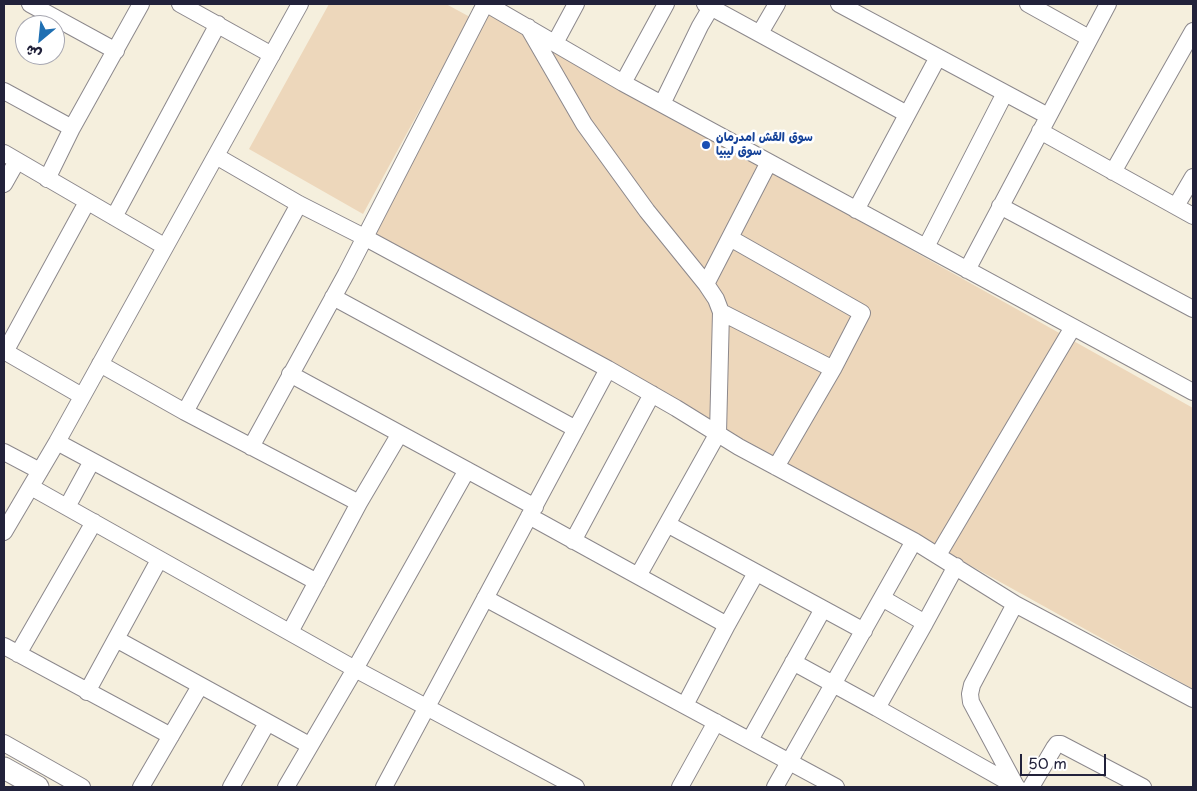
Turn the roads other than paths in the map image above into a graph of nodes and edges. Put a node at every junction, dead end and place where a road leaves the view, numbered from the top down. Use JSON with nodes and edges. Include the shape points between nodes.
{"nodes":[{"id":1,"x":30,"y":4,"type":"edge"},
{"id":2,"x":141,"y":4,"type":"edge"},
{"id":3,"x":180,"y":4,"type":"edge"},
{"id":4,"x":300,"y":4,"type":"edge"},
{"id":5,"x":486,"y":4,"type":"edge"},
{"id":6,"x":576,"y":4,"type":"edge"},
{"id":7,"x":666,"y":4,"type":"edge"},
{"id":8,"x":777,"y":4,"type":"edge"},
{"id":9,"x":839,"y":4,"type":"edge"},
{"id":10,"x":1028,"y":4,"type":"edge"},
{"id":11,"x":1108,"y":4,"type":"edge"},
{"id":12,"x":709,"y":5,"type":"edge"},
{"id":13,"x":218,"y":24,"type":"junction"},
{"id":14,"x":528,"y":28,"type":"junction"},
{"id":15,"x":1193,"y":31,"type":"edge"},
{"id":16,"x":760,"y":33,"type":"junction"},
{"id":17,"x":1090,"y":38,"type":"junction"},
{"id":18,"x":555,"y":43,"type":"junction"},
{"id":19,"x":116,"y":51,"type":"junction"},
{"id":20,"x":272,"y":55,"type":"junction"},
{"id":21,"x":938,"y":57,"type":"junction"},
{"id":22,"x":623,"y":83,"type":"junction"},
{"id":23,"x":4,"y":91,"type":"edge"},
{"id":24,"x":1005,"y":93,"type":"junction"},
{"id":25,"x":662,"y":104,"type":"junction"},
{"id":26,"x":907,"y":114,"type":"junction"},
{"id":27,"x":1048,"y":116,"type":"junction"},
{"id":28,"x":72,"y":128,"type":"junction"},
{"id":29,"x":1040,"y":131,"type":"junction"},
{"id":30,"x":216,"y":156,"type":"junction"},
{"id":31,"x":10,"y":157,"type":"edge"},
{"id":32,"x":769,"y":162,"type":"junction"},
{"id":33,"x":1113,"y":172,"type":"junction"},
{"id":34,"x":1193,"y":177,"type":"edge"},
{"id":35,"x":47,"y":179,"type":"junction"},
{"id":36,"x":4,"y":184,"type":"edge"},
{"id":37,"x":88,"y":202,"type":"junction"},
{"id":38,"x":299,"y":204,"type":"junction"},
{"id":39,"x":1000,"y":206,"type":"junction"},
{"id":40,"x":1176,"y":206,"type":"junction"},
{"id":41,"x":856,"y":210,"type":"junction"},
{"id":42,"x":1193,"y":216,"type":"edge"},
{"id":43,"x":114,"y":217,"type":"junction"},
{"id":44,"x":364,"y":237,"type":"junction"},
{"id":45,"x":730,"y":238,"type":"junction"},
{"id":46,"x":164,"y":246,"type":"junction"},
{"id":47,"x":926,"y":248,"type":"junction"},
{"id":48,"x":967,"y":270,"type":"junction"},
{"id":49,"x":706,"y":284,"type":"junction"},
{"id":50,"x":333,"y":297,"type":"junction"},
{"id":51,"x":1193,"y":309,"type":"edge"},
{"id":52,"x":721,"y":312,"type":"junction"},
{"id":53,"x":1073,"y":327,"type":"junction"},
{"id":54,"x":4,"y":352,"type":"edge"},
{"id":55,"x":100,"y":364,"type":"junction"},
{"id":56,"x":608,"y":369,"type":"junction"},
{"id":57,"x":833,"y":370,"type":"junction"},
{"id":58,"x":290,"y":374,"type":"junction"},
{"id":59,"x":1193,"y":392,"type":"edge"},
{"id":60,"x":652,"y":394,"type":"junction"},
{"id":61,"x":82,"y":396,"type":"junction"},
{"id":62,"x":185,"y":412,"type":"junction"},
{"id":63,"x":576,"y":430,"type":"junction"},
{"id":64,"x":718,"y":434,"type":"junction"},
{"id":65,"x":399,"y":435,"type":"junction"},
{"id":66,"x":57,"y":442,"type":"junction"},
{"id":67,"x":251,"y":446,"type":"junction"},
{"id":68,"x":4,"y":452,"type":"edge"},
{"id":69,"x":92,"y":461,"type":"junction"},
{"id":70,"x":776,"y":467,"type":"junction"},
{"id":71,"x":467,"y":470,"type":"junction"},
{"id":72,"x":40,"y":471,"type":"junction"},
{"id":73,"x":31,"y":487,"type":"junction"},
{"id":74,"x":359,"y":503,"type":"junction"},
{"id":75,"x":67,"y":507,"type":"junction"},
{"id":76,"x":532,"y":512,"type":"junction"},
{"id":77,"x":94,"y":522,"type":"junction"},
{"id":78,"x":667,"y":524,"type":"junction"},
{"id":79,"x":4,"y":532,"type":"edge"},
{"id":80,"x":574,"y":541,"type":"junction"},
{"id":81,"x":914,"y":541,"type":"junction"},
{"id":82,"x":938,"y":555,"type":"junction"},
{"id":83,"x":160,"y":560,"type":"junction"},
{"id":84,"x":956,"y":566,"type":"junction"},
{"id":85,"x":756,"y":573,"type":"junction"},
{"id":86,"x":638,"y":576,"type":"junction"},
{"id":87,"x":317,"y":582,"type":"junction"},
{"id":88,"x":486,"y":598,"type":"junction"},
{"id":89,"x":882,"y":598,"type":"junction"},
{"id":90,"x":1015,"y":604,"type":"junction"},
{"id":91,"x":823,"y":609,"type":"junction"},
{"id":92,"x":924,"y":622,"type":"junction"},
{"id":93,"x":726,"y":625,"type":"junction"},
{"id":94,"x":864,"y":631,"type":"junction"},
{"id":95,"x":290,"y":632,"type":"junction"},
{"id":96,"x":116,"y":639,"type":"junction"},
{"id":97,"x":11,"y":650,"type":"edge"},
{"id":98,"x":793,"y":662,"type":"junction"},
{"id":99,"x":355,"y":669,"type":"junction"},
{"id":100,"x":834,"y":684,"type":"junction"},
{"id":101,"x":200,"y":686,"type":"junction"},
{"id":102,"x":87,"y":692,"type":"junction"},
{"id":103,"x":1193,"y":698,"type":"edge"},
{"id":104,"x":685,"y":705,"type":"junction"},
{"id":105,"x":426,"y":708,"type":"junction"},
{"id":106,"x":877,"y":708,"type":"junction"},
{"id":107,"x":716,"y":722,"type":"junction"},
{"id":108,"x":267,"y":723,"type":"junction"},
{"id":109,"x":171,"y":736,"type":"junction"},
{"id":110,"x":750,"y":740,"type":"junction"},
{"id":111,"x":4,"y":743,"type":"edge"},
{"id":112,"x":310,"y":745,"type":"junction"},
{"id":113,"x":789,"y":761,"type":"junction"},
{"id":114,"x":4,"y":768,"type":"edge"},
{"id":115,"x":1120,"y":782,"type":"edge"},
{"id":116,"x":4,"y":784,"type":"edge"},
{"id":117,"x":10,"y":787,"type":"edge"},
{"id":118,"x":38,"y":787,"type":"edge"},
{"id":119,"x":82,"y":787,"type":"edge"},
{"id":120,"x":141,"y":787,"type":"edge"},
{"id":121,"x":231,"y":787,"type":"edge"},
{"id":122,"x":286,"y":787,"type":"edge"},
{"id":123,"x":384,"y":787,"type":"edge"},
{"id":124,"x":576,"y":787,"type":"edge"},
{"id":125,"x":680,"y":787,"type":"edge"},
{"id":126,"x":775,"y":787,"type":"edge"},
{"id":127,"x":836,"y":787,"type":"edge"},
{"id":128,"x":1022,"y":787,"type":"edge"},
{"id":129,"x":1143,"y":787,"type":"edge"}],
"edges":[{"from":1,"to":19,"type":"street"},
{"from":2,"to":19,"type":"street"},
{"from":3,"to":13,"type":"street"},
{"from":4,"to":20,"type":"street"},
{"from":5,"to":14,"type":"street"},
{"from":5,"to":44,"type":"street"},
{"from":6,"to":18,"type":"street"},
{"from":7,"to":22,"type":"street"},
{"from":8,"to":16,"type":"street"},
{"from":9,"to":21,"type":"street"},
{"from":10,"to":17,"type":"street"},
{"from":11,"to":17,"type":"street"},
{"from":12,"to":16,"type":"street"},
{"from":12,"to":25,"type":"street"},
{"from":13,"to":20,"type":"street"},
{"from":13,"to":43,"type":"street"},
{"from":14,"to":18,"type":"street"},
{"from":14,"to":49,"type":"street","via":[[611,162]]},
{"from":15,"to":33,"type":"street"},
{"from":16,"to":26,"type":"street"},
{"from":17,"to":27,"type":"street"},
{"from":18,"to":22,"type":"street"},
{"from":19,"to":28,"type":"street"},
{"from":20,"to":30,"type":"street"},
{"from":21,"to":24,"type":"street"},
{"from":21,"to":26,"type":"street"},
{"from":22,"to":25,"type":"street"},
{"from":23,"to":28,"type":"street"},
{"from":24,"to":27,"type":"street"},
{"from":24,"to":47,"type":"street"},
{"from":25,"to":32,"type":"street"},
{"from":26,"to":41,"type":"street"},
{"from":27,"to":29,"type":"street"},
{"from":28,"to":35,"type":"street"},
{"from":29,"to":33,"type":"street"},
{"from":29,"to":39,"type":"street"},
{"from":30,"to":38,"type":"street"},
{"from":30,"to":46,"type":"street"},
{"from":31,"to":35,"type":"street"},
{"from":31,"to":36,"type":"street"},
{"from":32,"to":41,"type":"street"},
{"from":32,"to":45,"type":"street"},
{"from":33,"to":40,"type":"street"},
{"from":34,"to":40,"type":"street"},
{"from":35,"to":37,"type":"street"},
{"from":37,"to":43,"type":"street"},
{"from":37,"to":54,"type":"street"},
{"from":38,"to":44,"type":"street"},
{"from":38,"to":62,"type":"street"},
{"from":39,"to":48,"type":"street"},
{"from":39,"to":51,"type":"street"},
{"from":40,"to":42,"type":"street"},
{"from":41,"to":47,"type":"street"},
{"from":43,"to":46,"type":"street"},
{"from":44,"to":50,"type":"street"},
{"from":44,"to":56,"type":"street"},
{"from":45,"to":49,"type":"street"},
{"from":45,"to":57,"type":"street","via":[[860,311],[861,316]]},
{"from":46,"to":55,"type":"street"},
{"from":47,"to":48,"type":"street"},
{"from":48,"to":53,"type":"street"},
{"from":49,"to":52,"type":"street"},
{"from":50,"to":58,"type":"street"},
{"from":50,"to":63,"type":"street"},
{"from":52,"to":57,"type":"street"},
{"from":52,"to":64,"type":"street"},
{"from":53,"to":59,"type":"street"},
{"from":53,"to":82,"type":"street"},
{"from":54,"to":61,"type":"street"},
{"from":55,"to":61,"type":"street"},
{"from":55,"to":62,"type":"street"},
{"from":56,"to":60,"type":"street"},
{"from":56,"to":63,"type":"street"},
{"from":57,"to":70,"type":"street"},
{"from":58,"to":65,"type":"street"},
{"from":58,"to":67,"type":"street"},
{"from":60,"to":64,"type":"street"},
{"from":60,"to":80,"type":"street"},
{"from":61,"to":66,"type":"street"},
{"from":62,"to":67,"type":"street"},
{"from":63,"to":76,"type":"street"},
{"from":64,"to":70,"type":"street"},
{"from":64,"to":78,"type":"street"},
{"from":65,"to":71,"type":"street"},
{"from":65,"to":74,"type":"street"},
{"from":66,"to":69,"type":"street"},
{"from":66,"to":72,"type":"street"},
{"from":67,"to":74,"type":"street"},
{"from":68,"to":72,"type":"street"},
{"from":69,"to":75,"type":"street"},
{"from":69,"to":87,"type":"street"},
{"from":70,"to":81,"type":"street"},
{"from":71,"to":76,"type":"street"},
{"from":71,"to":99,"type":"street"},
{"from":72,"to":73,"type":"street"},
{"from":73,"to":75,"type":"street"},
{"from":73,"to":79,"type":"street"},
{"from":74,"to":87,"type":"street"},
{"from":75,"to":77,"type":"street"},
{"from":76,"to":80,"type":"street"},
{"from":76,"to":88,"type":"street"},
{"from":77,"to":83,"type":"street"},
{"from":77,"to":97,"type":"street"},
{"from":78,"to":85,"type":"street"},
{"from":78,"to":86,"type":"street"},
{"from":80,"to":86,"type":"street"},
{"from":81,"to":82,"type":"street"},
{"from":81,"to":89,"type":"street"},
{"from":82,"to":84,"type":"street"},
{"from":83,"to":95,"type":"street"},
{"from":83,"to":96,"type":"street"},
{"from":84,"to":90,"type":"street"},
{"from":84,"to":92,"type":"street"},
{"from":85,"to":91,"type":"street"},
{"from":85,"to":93,"type":"street"},
{"from":86,"to":93,"type":"street"},
{"from":87,"to":95,"type":"street"},
{"from":88,"to":104,"type":"street"},
{"from":88,"to":105,"type":"street"},
{"from":89,"to":92,"type":"street"},
{"from":89,"to":94,"type":"street"},
{"from":90,"to":103,"type":"street"},
{"from":90,"to":128,"type":"street","via":[[970,694],[971,702]]},
{"from":91,"to":94,"type":"street"},
{"from":91,"to":98,"type":"street"},
{"from":92,"to":106,"type":"street"},
{"from":93,"to":104,"type":"street"},
{"from":94,"to":100,"type":"street"},
{"from":95,"to":99,"type":"street"},
{"from":96,"to":101,"type":"street"},
{"from":96,"to":102,"type":"street"},
{"from":97,"to":102,"type":"street"},
{"from":98,"to":100,"type":"street"},
{"from":98,"to":110,"type":"street"},
{"from":99,"to":105,"type":"street"},
{"from":99,"to":112,"type":"street"},
{"from":100,"to":106,"type":"street"},
{"from":100,"to":113,"type":"street"},
{"from":101,"to":108,"type":"street"},
{"from":101,"to":109,"type":"street"},
{"from":102,"to":109,"type":"street"},
{"from":104,"to":107,"type":"street"},
{"from":105,"to":123,"type":"street"},
{"from":105,"to":124,"type":"street"},
{"from":106,"to":128,"type":"street"},
{"from":107,"to":110,"type":"street"},
{"from":107,"to":125,"type":"street"},
{"from":108,"to":112,"type":"street"},
{"from":108,"to":121,"type":"street"},
{"from":109,"to":120,"type":"street"},
{"from":110,"to":113,"type":"street"},
{"from":111,"to":119,"type":"street"},
{"from":112,"to":122,"type":"street"},
{"from":113,"to":126,"type":"street"},
{"from":113,"to":127,"type":"street"},
{"from":114,"to":118,"type":"main road"},
{"from":115,"to":128,"type":"street","via":[[1062,744],[1057,744]]},
{"from":115,"to":129,"type":"street"},
{"from":116,"to":117,"type":"main road"}]}
